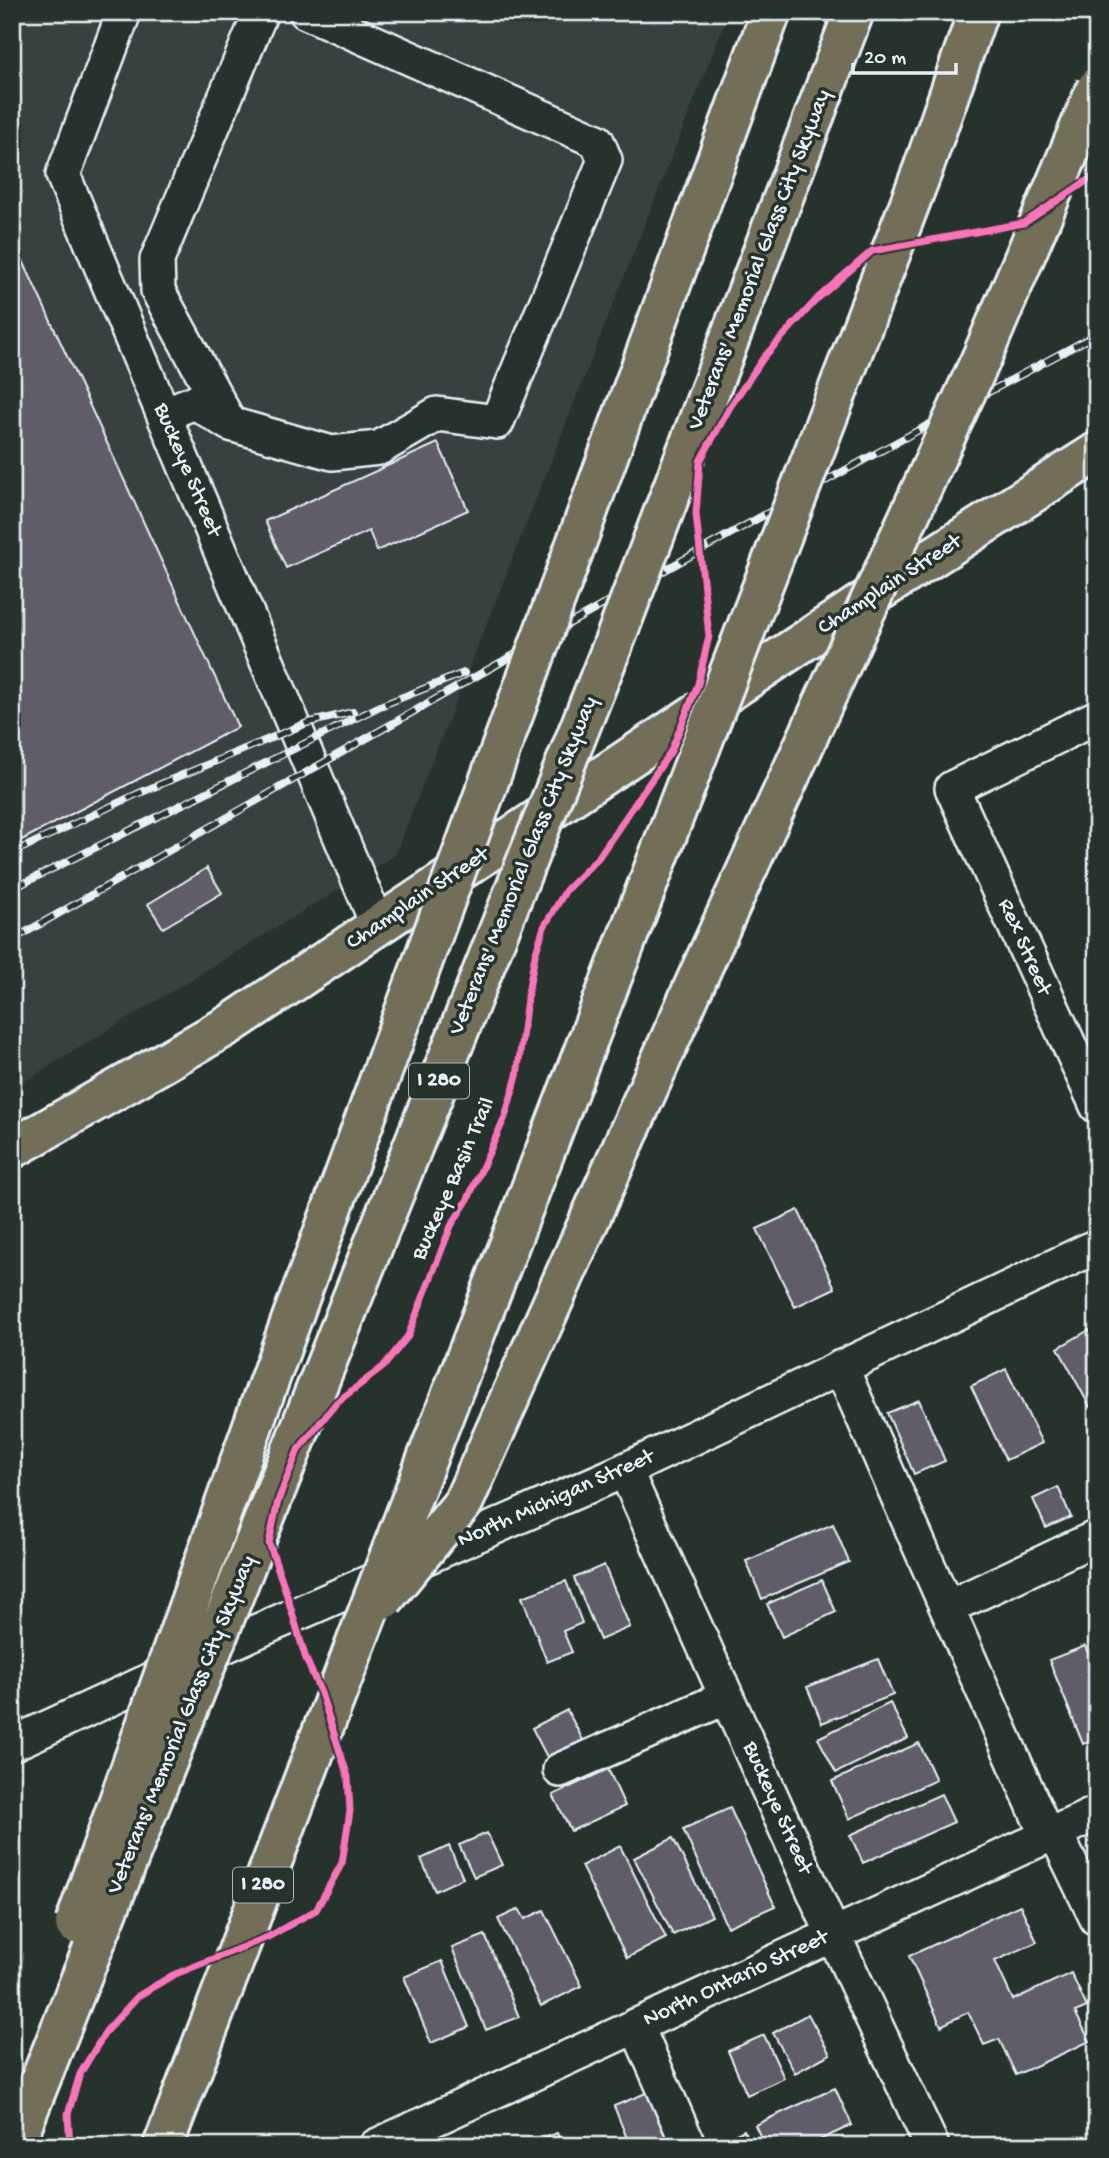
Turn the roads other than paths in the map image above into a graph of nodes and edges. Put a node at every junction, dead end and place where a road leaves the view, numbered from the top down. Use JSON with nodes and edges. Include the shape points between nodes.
{"nodes":[{"id":1,"x":124,"y":12,"type":"edge"},
{"id":2,"x":261,"y":12,"type":"edge"},
{"id":3,"x":306,"y":12,"type":"edge"},
{"id":4,"x":771,"y":12,"type":"edge"},
{"id":5,"x":854,"y":12,"type":"edge"},
{"id":6,"x":978,"y":12,"type":"edge"},
{"id":7,"x":1097,"y":87,"type":"edge"},
{"id":8,"x":164,"y":414,"type":"junction"},
{"id":9,"x":230,"y":424,"type":"junction"},
{"id":10,"x":1097,"y":452,"type":"edge"},
{"id":11,"x":1097,"y":717,"type":"edge"},
{"id":12,"x":378,"y":926,"type":"junction"},
{"id":13,"x":1097,"y":1106,"type":"edge"},
{"id":14,"x":12,"y":1149,"type":"edge"},
{"id":15,"x":1097,"y":1246,"type":"edge"},
{"id":16,"x":841,"y":1367,"type":"junction"},
{"id":17,"x":625,"y":1470,"type":"junction"},
{"id":18,"x":1097,"y":1537,"type":"edge"},
{"id":19,"x":947,"y":1608,"type":"junction"},
{"id":20,"x":363,"y":1625,"type":"junction"},
{"id":21,"x":727,"y":1697,"type":"junction"},
{"id":22,"x":12,"y":1744,"type":"edge"},
{"id":23,"x":560,"y":1770,"type":"dead end"},
{"id":24,"x":1097,"y":1814,"type":"edge"},
{"id":25,"x":1051,"y":1834,"type":"junction"},
{"id":26,"x":1097,"y":1919,"type":"edge"},
{"id":27,"x":833,"y":1934,"type":"junction"},
{"id":28,"x":636,"y":2025,"type":"junction"},
{"id":29,"x":12,"y":2101,"type":"edge"},
{"id":30,"x":14,"y":2146,"type":"edge"},
{"id":31,"x":163,"y":2146,"type":"edge"},
{"id":32,"x":376,"y":2146,"type":"edge"},
{"id":33,"x":689,"y":2146,"type":"edge"},
{"id":34,"x":932,"y":2146,"type":"edge"}],
"edges":[{"from":1,"to":8,"type":"street","name":"Buckeye Street","via":[[64,175]]},
{"from":2,"to":9,"type":"street","via":[[156,260],[158,291]]},
{"from":3,"to":9,"type":"street","via":[[597,141],[605,160],[497,422],[437,414],[379,448],[332,453]]},
{"from":4,"to":29,"type":"main road","bridge":true,"via":[[263,1398]]},
{"from":5,"to":30,"type":"main road","name":"Veterans' Memorial Glass City Skyway","number":"I 280","bridge":true,"via":[[611,650]]},
{"from":6,"to":20,"type":"main road","number":"I 280","bridge":true,"via":[[923,169]]},
{"from":7,"to":20,"type":"main road","bridge":true,"via":[[982,357],[463,1503]]},
{"from":8,"to":9,"type":"street","via":[[195,402]]},
{"from":8,"to":12,"type":"street","name":"Buckeye Street"},
{"from":10,"to":12,"type":"main road","name":"Champlain Street","bridge":true,"via":[[878,592]]},
{"from":11,"to":13,"type":"street","name":"Rex Street","via":[[952,788]]},
{"from":12,"to":14,"type":"main road","name":"Champlain Street","via":[[229,1025]]},
{"from":15,"to":16,"type":"street","name":"North Michigan Street"},
{"from":16,"to":17,"type":"street","name":"North Michigan Street"},
{"from":16,"to":19,"type":"street"},
{"from":17,"to":21,"type":"street","name":"Buckeye Street"},
{"from":17,"to":22,"type":"street","name":"North Michigan Street"},
{"from":18,"to":19,"type":"street"},
{"from":19,"to":25,"type":"street"},
{"from":20,"to":31,"type":"main road","number":"I 280"},
{"from":21,"to":23,"type":"street"},
{"from":21,"to":27,"type":"street","name":"Buckeye Street"},
{"from":24,"to":25,"type":"street","name":"North Ontario Street"},
{"from":25,"to":26,"type":"street"},
{"from":25,"to":27,"type":"street","name":"North Ontario Street"},
{"from":27,"to":28,"type":"street","name":"North Ontario Street"},
{"from":27,"to":34,"type":"street","name":"Buckeye Street"},
{"from":28,"to":32,"type":"street","name":"North Ontario Street"},
{"from":28,"to":33,"type":"street"}]}
